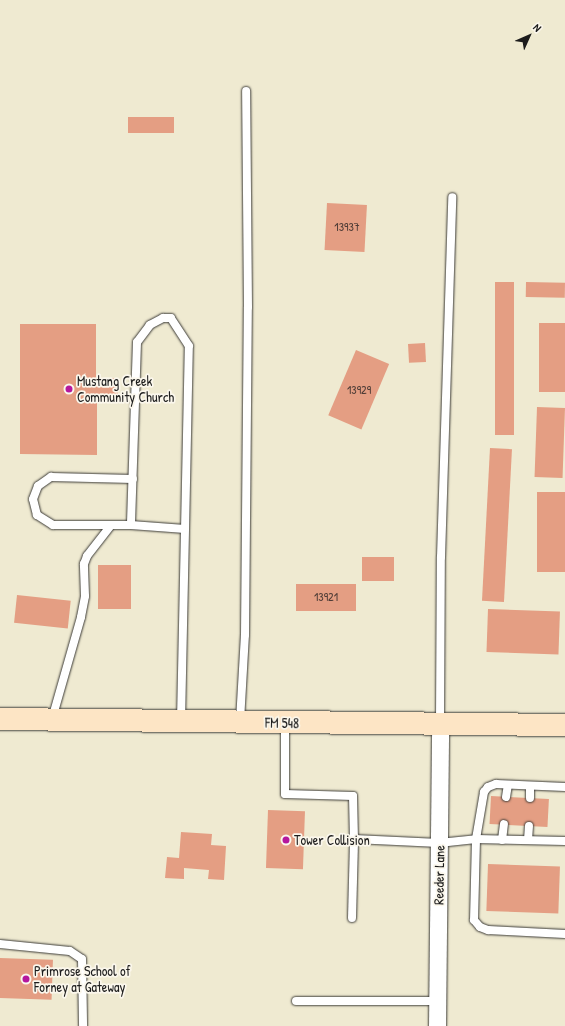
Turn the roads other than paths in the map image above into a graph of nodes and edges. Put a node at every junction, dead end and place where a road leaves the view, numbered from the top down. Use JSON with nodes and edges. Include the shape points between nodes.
{"nodes":[{"id":1,"x":246,"y":91,"type":"dead end"},
{"id":2,"x":452,"y":197,"type":"dead end"},
{"id":3,"x":133,"y":479,"type":"junction"},
{"id":4,"x":111,"y":525,"type":"junction"},
{"id":5,"x":131,"y":525,"type":"junction"},
{"id":6,"x":185,"y":529,"type":"junction"},
{"id":7,"x":0,"y":719,"type":"edge"},
{"id":8,"x":51,"y":720,"type":"junction"},
{"id":9,"x":181,"y":722,"type":"junction"},
{"id":10,"x":240,"y":722,"type":"junction"},
{"id":11,"x":285,"y":723,"type":"junction"},
{"id":12,"x":440,"y":724,"type":"junction"},
{"id":13,"x":565,"y":725,"type":"edge"},
{"id":14,"x":508,"y":785,"type":"junction"},
{"id":15,"x":530,"y":786,"type":"junction"},
{"id":16,"x":565,"y":787,"type":"edge"},
{"id":17,"x":506,"y":797,"type":"dead end"},
{"id":18,"x":530,"y":798,"type":"dead end"},
{"id":19,"x":504,"y":824,"type":"dead end"},
{"id":20,"x":529,"y":826,"type":"dead end"},
{"id":21,"x":354,"y":839,"type":"junction"},
{"id":22,"x":476,"y":839,"type":"junction"},
{"id":23,"x":502,"y":840,"type":"junction"},
{"id":24,"x":528,"y":840,"type":"junction"},
{"id":25,"x":565,"y":841,"type":"edge"},
{"id":26,"x":439,"y":843,"type":"junction"},
{"id":27,"x":352,"y":918,"type":"dead end"},
{"id":28,"x":565,"y":934,"type":"edge"},
{"id":29,"x":0,"y":944,"type":"edge"},
{"id":30,"x":438,"y":1000,"type":"junction"},
{"id":31,"x":296,"y":1001,"type":"dead end"},
{"id":32,"x":83,"y":1026,"type":"edge"},
{"id":33,"x":437,"y":1026,"type":"edge"}],
"edges":[{"from":1,"to":10,"type":"lane","via":[[248,307],[245,628]]},
{"from":2,"to":12,"type":"lane","via":[[441,558]]},
{"from":3,"to":4,"type":"lane","via":[[51,477],[38,486],[33,499],[37,515],[53,525]]},
{"from":3,"to":5,"type":"lane"},
{"from":3,"to":6,"type":"lane","via":[[137,342],[150,325],[163,318],[171,318],[189,346]]},
{"from":4,"to":5,"type":"lane"},
{"from":4,"to":8,"type":"lane","via":[[87,556],[84,564],[85,596],[81,617]]},
{"from":5,"to":6,"type":"lane"},
{"from":6,"to":9,"type":"lane"},
{"from":7,"to":8,"type":"main road","name":"FM 548","number":"FM 548"},
{"from":8,"to":9,"type":"main road","name":"FM 548","number":"FM 548"},
{"from":9,"to":10,"type":"main road","name":"FM 548","number":"FM 548"},
{"from":10,"to":11,"type":"main road","name":"FM 548","number":"FM 548"},
{"from":11,"to":12,"type":"main road","name":"FM 548","number":"FM 548"},
{"from":11,"to":21,"type":"lane","via":[[285,794],[353,796]]},
{"from":12,"to":13,"type":"main road","name":"FM 548","number":"FM 548"},
{"from":12,"to":26,"type":"street","name":"Reeder Lane"},
{"from":14,"to":15,"type":"lane"},
{"from":14,"to":17,"type":"lane"},
{"from":14,"to":22,"type":"lane","via":[[496,784],[484,792]]},
{"from":15,"to":16,"type":"lane"},
{"from":15,"to":18,"type":"lane"},
{"from":19,"to":23,"type":"lane"},
{"from":20,"to":24,"type":"lane"},
{"from":21,"to":26,"type":"lane"},
{"from":21,"to":27,"type":"lane"},
{"from":22,"to":23,"type":"lane"},
{"from":22,"to":26,"type":"lane"},
{"from":22,"to":28,"type":"lane","via":[[474,920],[480,927],[488,930]]},
{"from":23,"to":24,"type":"lane"},
{"from":24,"to":25,"type":"lane"},
{"from":26,"to":30,"type":"street","name":"Reeder Lane"},
{"from":29,"to":32,"type":"lane","via":[[70,951],[82,959]]},
{"from":30,"to":31,"type":"lane"},
{"from":30,"to":33,"type":"street","name":"Reeder Lane"}]}
